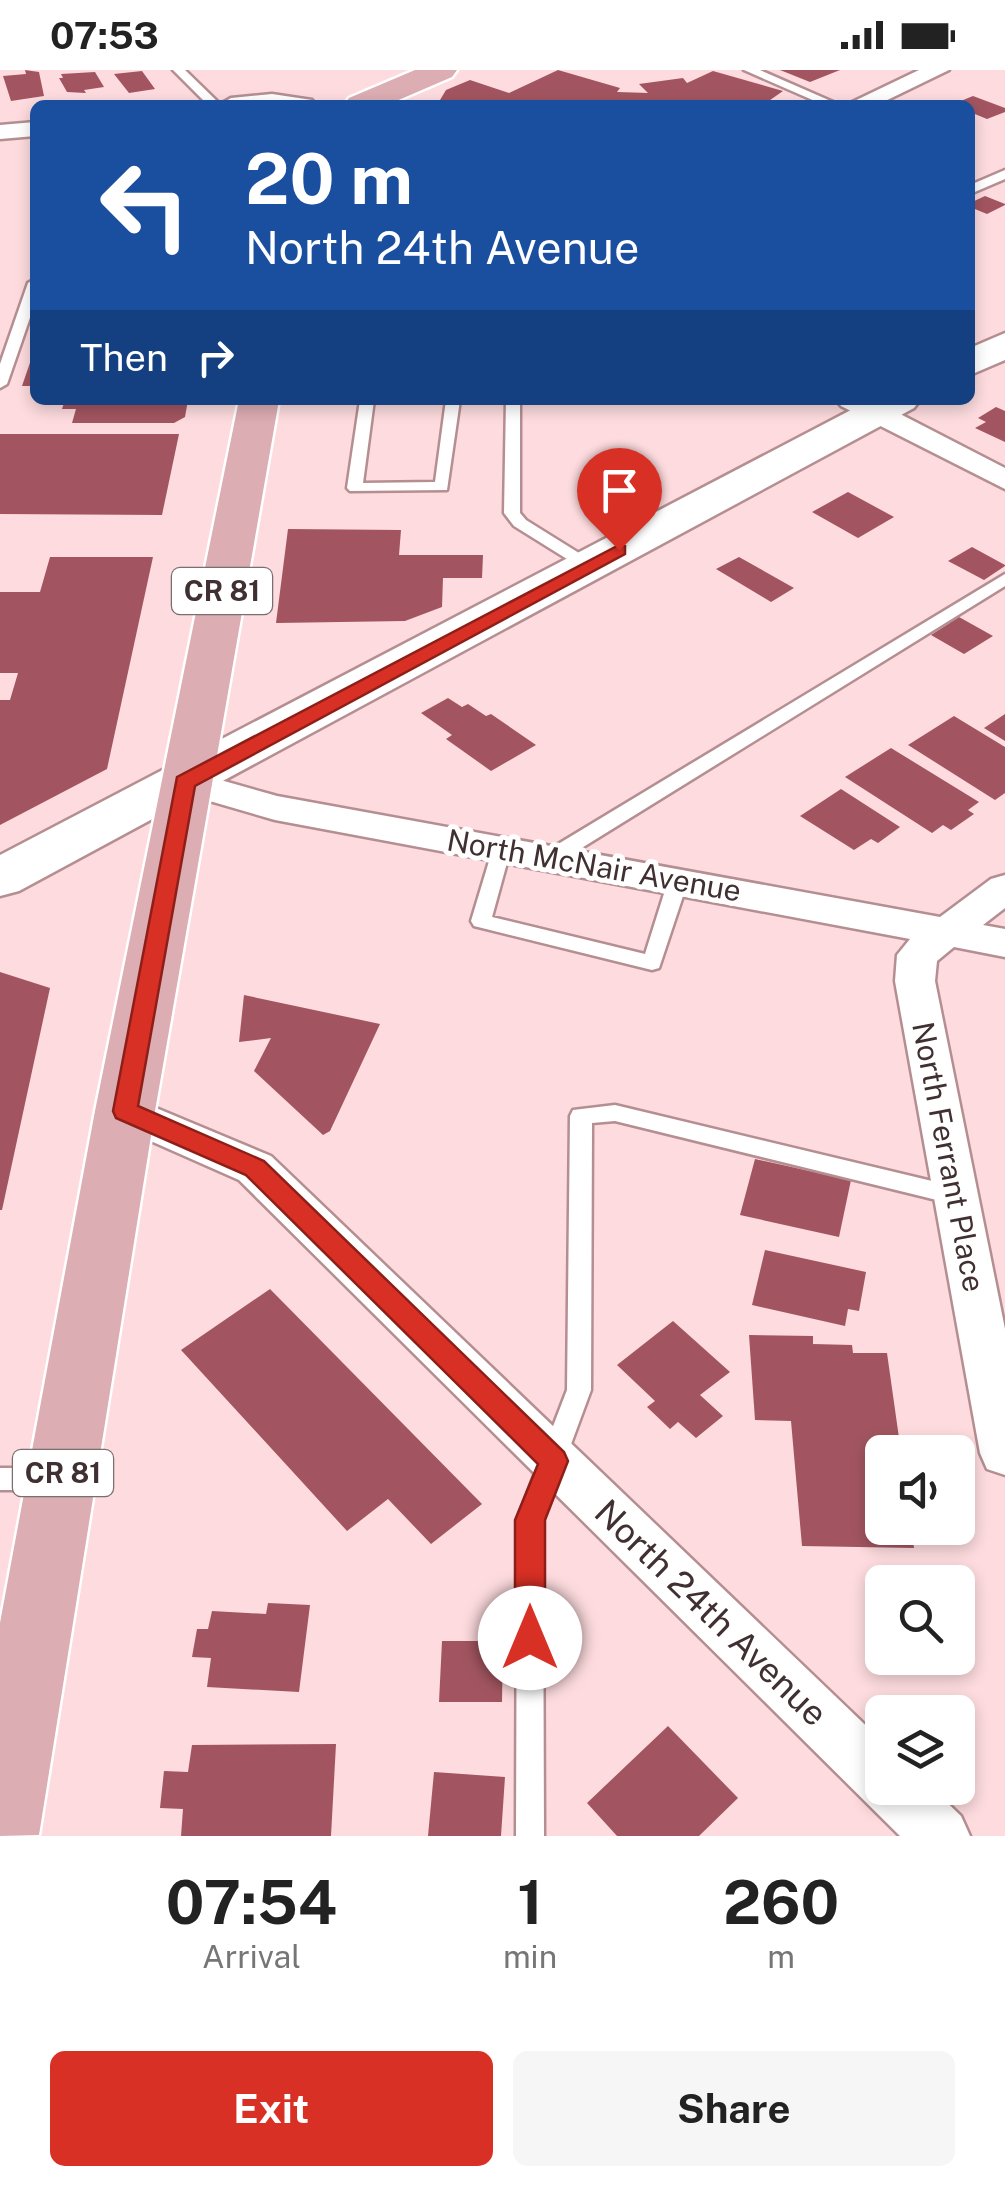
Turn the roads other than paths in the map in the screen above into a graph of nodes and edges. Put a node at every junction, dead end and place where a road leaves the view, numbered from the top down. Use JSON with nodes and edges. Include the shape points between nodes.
{"nodes":[{"id":1,"x":179,"y":70,"type":"edge"},
{"id":2,"x":384,"y":70,"type":"edge"},
{"id":3,"x":441,"y":70,"type":"edge"},
{"id":4,"x":750,"y":70,"type":"edge"},
{"id":5,"x":938,"y":70,"type":"edge"},
{"id":6,"x":210,"y":100,"type":"edge"},
{"id":7,"x":342,"y":100,"type":"edge"},
{"id":8,"x":372,"y":100,"type":"edge"},
{"id":9,"x":822,"y":100,"type":"edge"},
{"id":10,"x":869,"y":100,"type":"edge"},
{"id":11,"x":30,"y":129,"type":"edge"},
{"id":12,"x":0,"y":132,"type":"edge"},
{"id":13,"x":1005,"y":174,"type":"edge"},
{"id":14,"x":975,"y":188,"type":"edge"},
{"id":15,"x":30,"y":298,"type":"edge"},
{"id":16,"x":1005,"y":345,"type":"edge"},
{"id":17,"x":975,"y":360,"type":"edge"},
{"id":18,"x":0,"y":384,"type":"edge"},
{"id":19,"x":258,"y":405,"type":"edge"},
{"id":20,"x":366,"y":405,"type":"edge"},
{"id":21,"x":452,"y":405,"type":"edge"},
{"id":22,"x":513,"y":405,"type":"edge"},
{"id":23,"x":873,"y":405,"type":"edge"},
{"id":24,"x":877,"y":405,"type":"edge"},
{"id":25,"x":1005,"y":480,"type":"edge"},
{"id":26,"x":589,"y":566,"type":"junction"},
{"id":27,"x":1005,"y":580,"type":"edge"},
{"id":28,"x":185,"y":782,"type":"junction"},
{"id":29,"x":502,"y":848,"type":"junction"},
{"id":30,"x":552,"y":857,"type":"junction"},
{"id":31,"x":0,"y":878,"type":"edge"},
{"id":32,"x":678,"y":881,"type":"junction"},
{"id":33,"x":1005,"y":888,"type":"edge"},
{"id":34,"x":946,"y":932,"type":"junction"},
{"id":35,"x":1005,"y":944,"type":"edge"},
{"id":36,"x":125,"y":1111,"type":"junction"},
{"id":37,"x":953,"y":1195,"type":"junction"},
{"id":38,"x":1005,"y":1453,"type":"edge"},
{"id":39,"x":554,"y":1461,"type":"junction"},
{"id":40,"x":31,"y":1479,"type":"edge"},
{"id":41,"x":19,"y":1627,"type":"edge"},
{"id":42,"x":865,"y":1763,"type":"edge"},
{"id":43,"x":909,"y":1805,"type":"edge"},
{"id":44,"x":0,"y":1835,"type":"edge"},
{"id":45,"x":530,"y":1836,"type":"edge"},
{"id":46,"x":942,"y":1836,"type":"edge"}],
"edges":[{"from":1,"to":6,"type":"lane"},
{"from":2,"to":7,"type":"main road","via":[[347,89]]},
{"from":3,"to":8,"type":"main road"},
{"from":4,"to":9,"type":"lane"},
{"from":5,"to":10,"type":"street"},
{"from":11,"to":12,"type":"street"},
{"from":13,"to":14,"type":"lane"},
{"from":15,"to":18,"type":"lane"},
{"from":16,"to":17,"type":"main road"},
{"from":19,"to":28,"type":"main road","number":"CR 81"},
{"from":20,"to":21,"type":"lane","via":[[355,488],[442,487]]},
{"from":22,"to":26,"type":"lane","via":[[512,513]]},
{"from":23,"to":26,"type":"main road"},
{"from":24,"to":25,"type":"street"},
{"from":26,"to":28,"type":"main road"},
{"from":27,"to":30,"type":"lane"},
{"from":28,"to":29,"type":"street","name":"North McNair Avenue","via":[[275,808]]},
{"from":28,"to":31,"type":"main road"},
{"from":28,"to":36,"type":"main road","number":"CR 81"},
{"from":29,"to":30,"type":"street","name":"North McNair Avenue"},
{"from":29,"to":32,"type":"lane","via":[[481,921],[652,962]]},
{"from":30,"to":32,"type":"street","name":"North McNair Avenue"},
{"from":32,"to":34,"type":"street","name":"North McNair Avenue"},
{"from":33,"to":34,"type":"street","name":"North Ferrant Place"},
{"from":34,"to":35,"type":"street","name":"North McNair Avenue"},
{"from":34,"to":37,"type":"street","name":"North Ferrant Place","via":[[917,956],[915,980]]},
{"from":36,"to":39,"type":"street","name":"North 24th Avenue","via":[[255,1168]]},
{"from":36,"to":40,"type":"main road","number":"CR 81"},
{"from":37,"to":38,"type":"street","name":"North Ferrant Place"},
{"from":37,"to":39,"type":"lane","via":[[615,1113],[581,1116],[580,1390]]},
{"from":39,"to":42,"type":"street","name":"North 24th Avenue"},
{"from":39,"to":45,"type":"lane","via":[[530,1520]]},
{"from":40,"to":41,"type":"main road","number":"CR 81"},
{"from":41,"to":44,"type":"main road","number":"CR 81"},
{"from":43,"to":46,"type":"street"}]}
